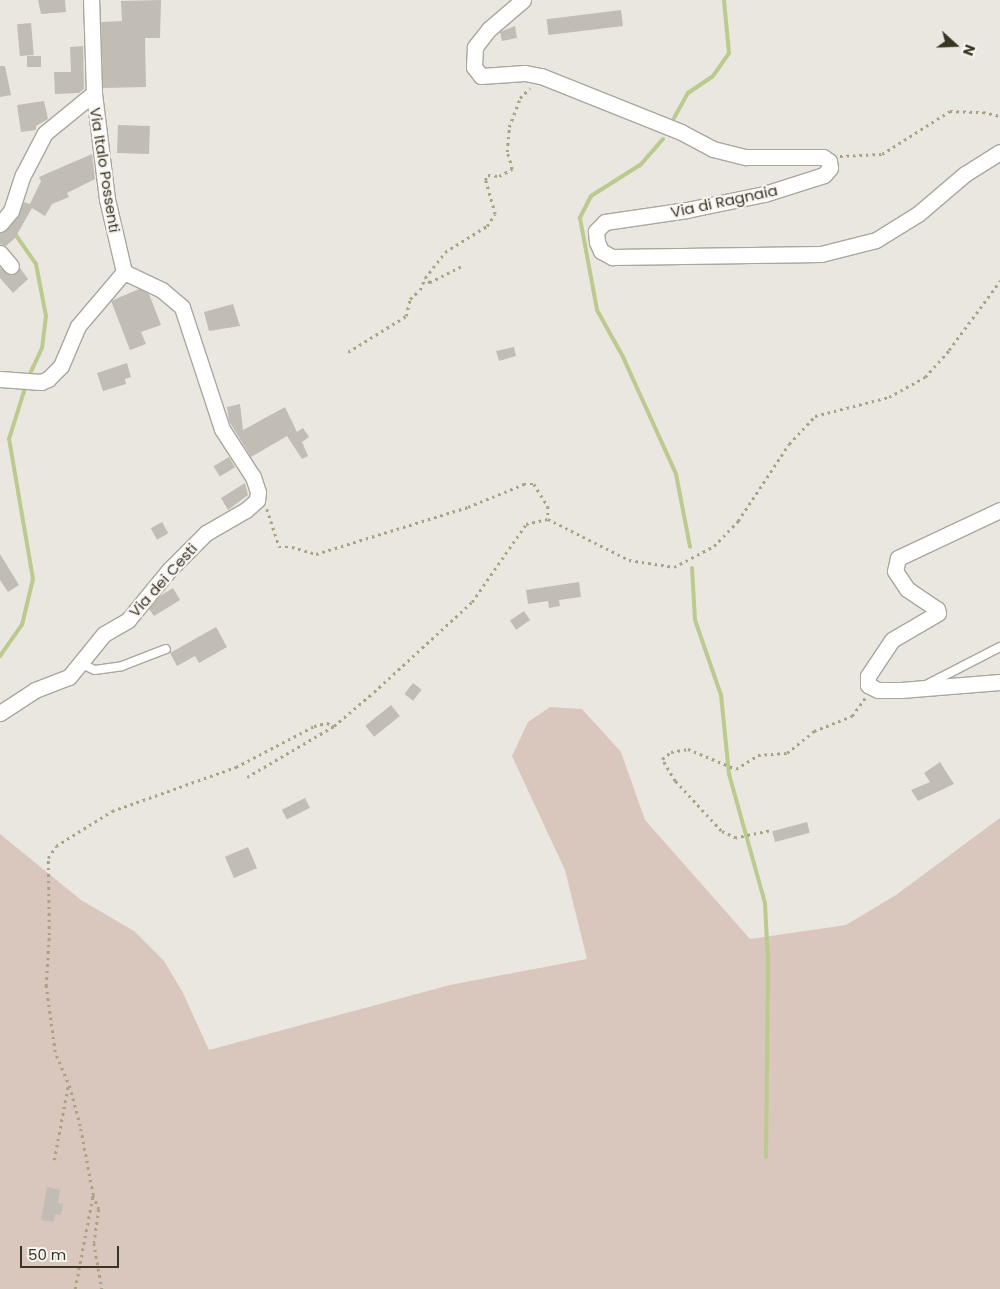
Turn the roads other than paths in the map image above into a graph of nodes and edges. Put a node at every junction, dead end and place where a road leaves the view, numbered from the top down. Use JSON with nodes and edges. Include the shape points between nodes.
{"nodes":[{"id":1,"x":91,"y":0,"type":"edge"},
{"id":2,"x":523,"y":0,"type":"edge"},
{"id":3,"x":94,"y":93,"type":"junction"},
{"id":4,"x":1000,"y":152,"type":"edge"},
{"id":5,"x":3,"y":220,"type":"edge"},
{"id":6,"x":0,"y":253,"type":"edge"},
{"id":7,"x":11,"y":266,"type":"dead end"},
{"id":8,"x":124,"y":272,"type":"junction"},
{"id":9,"x":0,"y":379,"type":"edge"},
{"id":10,"x":1000,"y":510,"type":"edge"},
{"id":11,"x":1000,"y":647,"type":"edge"},
{"id":12,"x":166,"y":649,"type":"dead end"},
{"id":13,"x":79,"y":663,"type":"junction"},
{"id":14,"x":1000,"y":682,"type":"edge"},
{"id":15,"x":920,"y":688,"type":"junction"},
{"id":16,"x":0,"y":713,"type":"edge"}],
"edges":[{"from":1,"to":3,"type":"street","name":"Via Italo Possenti"},
{"from":2,"to":4,"type":"street","name":"Via di Ragnaia","via":[[481,37],[475,47],[474,67],[481,76],[489,78],[526,73],[541,76],[681,132],[713,149],[746,157],[823,157],[830,168],[814,180],[687,210],[605,222],[596,231],[597,242],[601,251],[612,257],[821,254],[876,240],[918,214],[958,179]]},
{"from":3,"to":5,"type":"street","via":[[57,121],[41,139]]},
{"from":3,"to":8,"type":"street","name":"Via Italo Possenti","via":[[107,199]]},
{"from":6,"to":7,"type":"street"},
{"from":8,"to":9,"type":"street","via":[[78,326],[61,366],[48,379]]},
{"from":8,"to":13,"type":"street","name":"Via dei Cesti","via":[[162,290],[182,307],[222,429],[253,477],[258,496],[206,533],[169,570],[128,620],[104,634]]},
{"from":10,"to":15,"type":"street","via":[[898,558],[895,571],[907,590],[937,609],[938,613],[892,640],[868,676],[868,685],[878,690]]},
{"from":11,"to":15,"type":"lane"},
{"from":12,"to":13,"type":"lane","via":[[122,666],[95,670]]},
{"from":13,"to":16,"type":"street","name":"Via dei Cesti","via":[[69,677],[36,690]]},
{"from":14,"to":15,"type":"street"}]}
